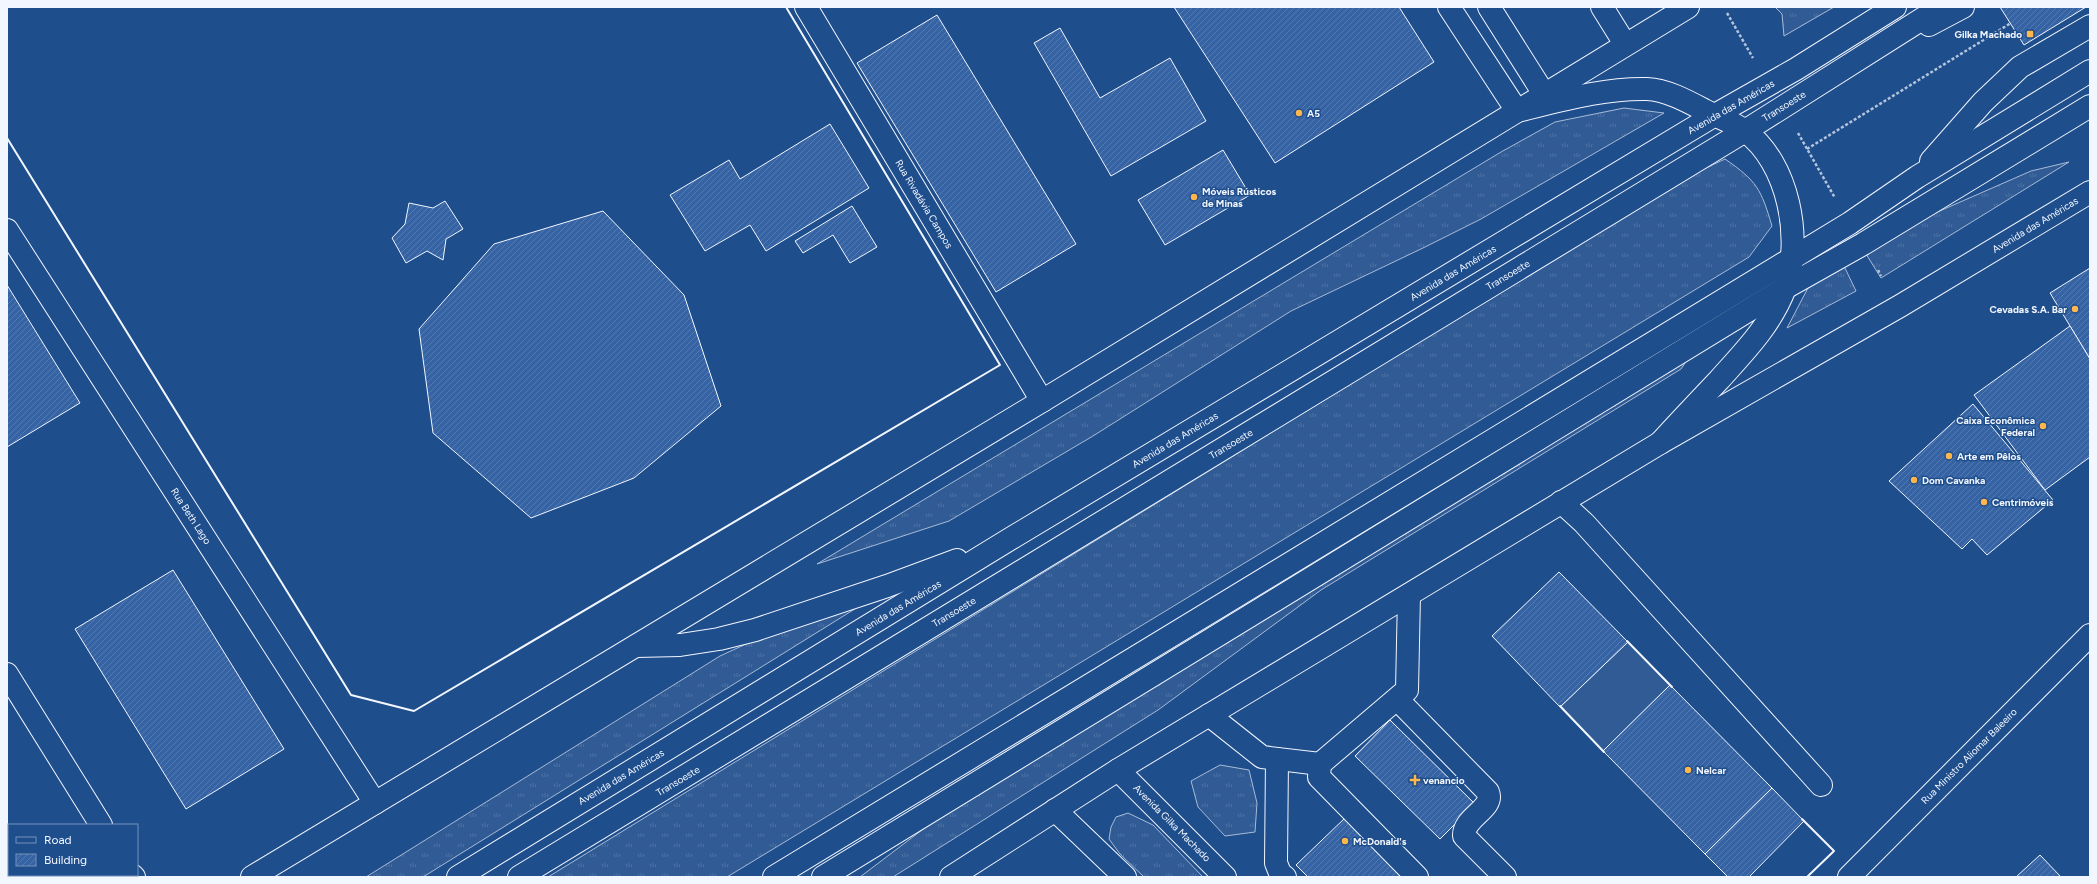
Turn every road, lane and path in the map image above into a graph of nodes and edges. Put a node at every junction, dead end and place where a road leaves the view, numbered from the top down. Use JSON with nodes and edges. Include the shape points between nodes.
{"nodes":[{"id":1,"x":806,"y":7,"type":"edge"},
{"id":2,"x":1449,"y":7,"type":"edge"},
{"id":3,"x":1489,"y":7,"type":"edge"},
{"id":4,"x":1602,"y":7,"type":"edge"},
{"id":5,"x":1688,"y":7,"type":"edge"},
{"id":6,"x":1894,"y":7,"type":"edge"},
{"id":7,"x":1941,"y":7,"type":"edge"},
{"id":8,"x":1963,"y":7,"type":"edge"},
{"id":9,"x":1727,"y":13,"type":"dead end"},
{"id":10,"x":2011,"y":23,"type":"dead end"},
{"id":11,"x":2090,"y":26,"type":"edge"},
{"id":12,"x":1625,"y":44,"type":"junction"},
{"id":13,"x":1755,"y":61,"type":"dead end"},
{"id":14,"x":1849,"y":66,"type":"junction"},
{"id":15,"x":2090,"y":71,"type":"edge"},
{"id":16,"x":1544,"y":94,"type":"junction"},
{"id":17,"x":2090,"y":106,"type":"edge"},
{"id":18,"x":1517,"y":111,"type":"junction"},
{"id":19,"x":1715,"y":115,"type":"junction"},
{"id":20,"x":1745,"y":131,"type":"junction"},
{"id":21,"x":1797,"y":131,"type":"dead end"},
{"id":22,"x":1807,"y":149,"type":"junction"},
{"id":23,"x":1917,"y":177,"type":"junction"},
{"id":24,"x":2090,"y":192,"type":"edge"},
{"id":25,"x":1838,"y":203,"type":"dead end"},
{"id":26,"x":7,"y":230,"type":"edge"},
{"id":27,"x":1791,"y":258,"type":"junction"},
{"id":28,"x":1785,"y":288,"type":"junction"},
{"id":29,"x":1042,"y":402,"type":"junction"},
{"id":30,"x":1660,"y":443,"type":"junction"},
{"id":31,"x":1561,"y":502,"type":"junction"},
{"id":32,"x":1015,"y":536,"type":"junction"},
{"id":33,"x":1409,"y":595,"type":"junction"},
{"id":34,"x":2090,"y":634,"type":"edge"},
{"id":35,"x":636,"y":646,"type":"junction"},
{"id":36,"x":7,"y":674,"type":"edge"},
{"id":37,"x":1397,"y":699,"type":"junction"},
{"id":38,"x":1209,"y":715,"type":"junction"},
{"id":39,"x":1277,"y":759,"type":"junction"},
{"id":40,"x":1320,"y":764,"type":"junction"},
{"id":41,"x":1118,"y":770,"type":"junction"},
{"id":42,"x":1822,"y":785,"type":"dead end"},
{"id":43,"x":375,"y":802,"type":"junction"},
{"id":44,"x":1056,"y":810,"type":"junction"},
{"id":45,"x":100,"y":824,"type":"edge"},
{"id":46,"x":252,"y":877,"type":"edge"},
{"id":47,"x":458,"y":877,"type":"edge"},
{"id":48,"x":520,"y":877,"type":"edge"},
{"id":49,"x":774,"y":877,"type":"edge"},
{"id":50,"x":823,"y":877,"type":"edge"},
{"id":51,"x":951,"y":877,"type":"edge"},
{"id":52,"x":1125,"y":877,"type":"edge"},
{"id":53,"x":1226,"y":877,"type":"edge"},
{"id":54,"x":1285,"y":877,"type":"edge"},
{"id":55,"x":1418,"y":877,"type":"edge"},
{"id":56,"x":1505,"y":877,"type":"edge"},
{"id":57,"x":1849,"y":877,"type":"edge"}],
"edges":[{"from":1,"to":29,"type":"main road","name":"Rua Rivadávia Campos"},
{"from":2,"to":18,"type":"main road"},
{"from":3,"to":16,"type":"main road"},
{"from":4,"to":12,"type":"main road"},
{"from":5,"to":12,"type":"main road"},
{"from":6,"to":19,"type":"main road","name":"Avenida das Américas","via":[[1796,69]]},
{"from":7,"to":14,"type":"main road","name":"Transoeste"},
{"from":8,"to":14,"type":"main road"},
{"from":9,"to":13,"type":"path"},
{"from":10,"to":22,"type":"path"},
{"from":11,"to":23,"type":"main road","via":[[2020,67],[1983,102]]},
{"from":12,"to":16,"type":"main road"},
{"from":14,"to":20,"type":"main road","name":"Transoeste"},
{"from":15,"to":23,"type":"main road"},
{"from":16,"to":18,"type":"main road"},
{"from":17,"to":28,"type":"main road","via":[[1863,244]]},
{"from":18,"to":19,"type":"main road","via":[[1596,93],[1648,89],[1680,97]]},
{"from":18,"to":29,"type":"main road"},
{"from":19,"to":20,"type":"main road"},
{"from":19,"to":32,"type":"main road","name":"Avenida das Américas"},
{"from":20,"to":27,"type":"main road","via":[[1762,146],[1778,174],[1787,197],[1792,223]]},
{"from":20,"to":48,"type":"main road","name":"Transoeste"},
{"from":21,"to":22,"type":"path"},
{"from":22,"to":25,"type":"path"},
{"from":23,"to":27,"type":"main road","via":[[1850,223]]},
{"from":24,"to":30,"type":"main road","name":"Avenida das Américas","via":[[1900,306]]},
{"from":26,"to":43,"type":"main road","name":"Rua Beth Lago"},
{"from":27,"to":28,"type":"main road"},
{"from":27,"to":49,"type":"main road"},
{"from":28,"to":30,"type":"main road","via":[[1760,336]]},
{"from":28,"to":50,"type":"main road"},
{"from":29,"to":35,"type":"main road"},
{"from":30,"to":31,"type":"main road","name":"Avenida das Américas"},
{"from":31,"to":33,"type":"main road","name":"Avenida das Américas"},
{"from":31,"to":42,"type":"main road","via":[[1584,523]]},
{"from":32,"to":35,"type":"main road","via":[[899,582],[755,630],[719,639]]},
{"from":32,"to":47,"type":"main road","name":"Avenida das Américas"},
{"from":33,"to":37,"type":"main road","via":[[1407,690]]},
{"from":33,"to":38,"type":"main road","name":"Avenida das Américas"},
{"from":34,"to":57,"type":"main road","name":"Rua Ministro Aliomar Baleeiro"},
{"from":35,"to":43,"type":"main road"},
{"from":36,"to":45,"type":"main road"},
{"from":37,"to":40,"type":"main road"},
{"from":37,"to":56,"type":"main road","via":[[1484,786],[1490,797],[1466,824],[1464,836]]},
{"from":38,"to":39,"type":"main road","via":[[1262,757]]},
{"from":38,"to":41,"type":"main road","name":"Avenida das Américas"},
{"from":39,"to":40,"type":"main road"},
{"from":39,"to":54,"type":"main road","via":[[1276,863],[1280,873]]},
{"from":40,"to":55,"type":"main road","via":[[1319,777]]},
{"from":41,"to":44,"type":"main road","name":"Avenida das Américas"},
{"from":41,"to":53,"type":"main road","name":"Avenida Gilka Machado"},
{"from":43,"to":46,"type":"main road"},
{"from":44,"to":51,"type":"main road","name":"Avenida das Américas"},
{"from":44,"to":52,"type":"main road"}]}
